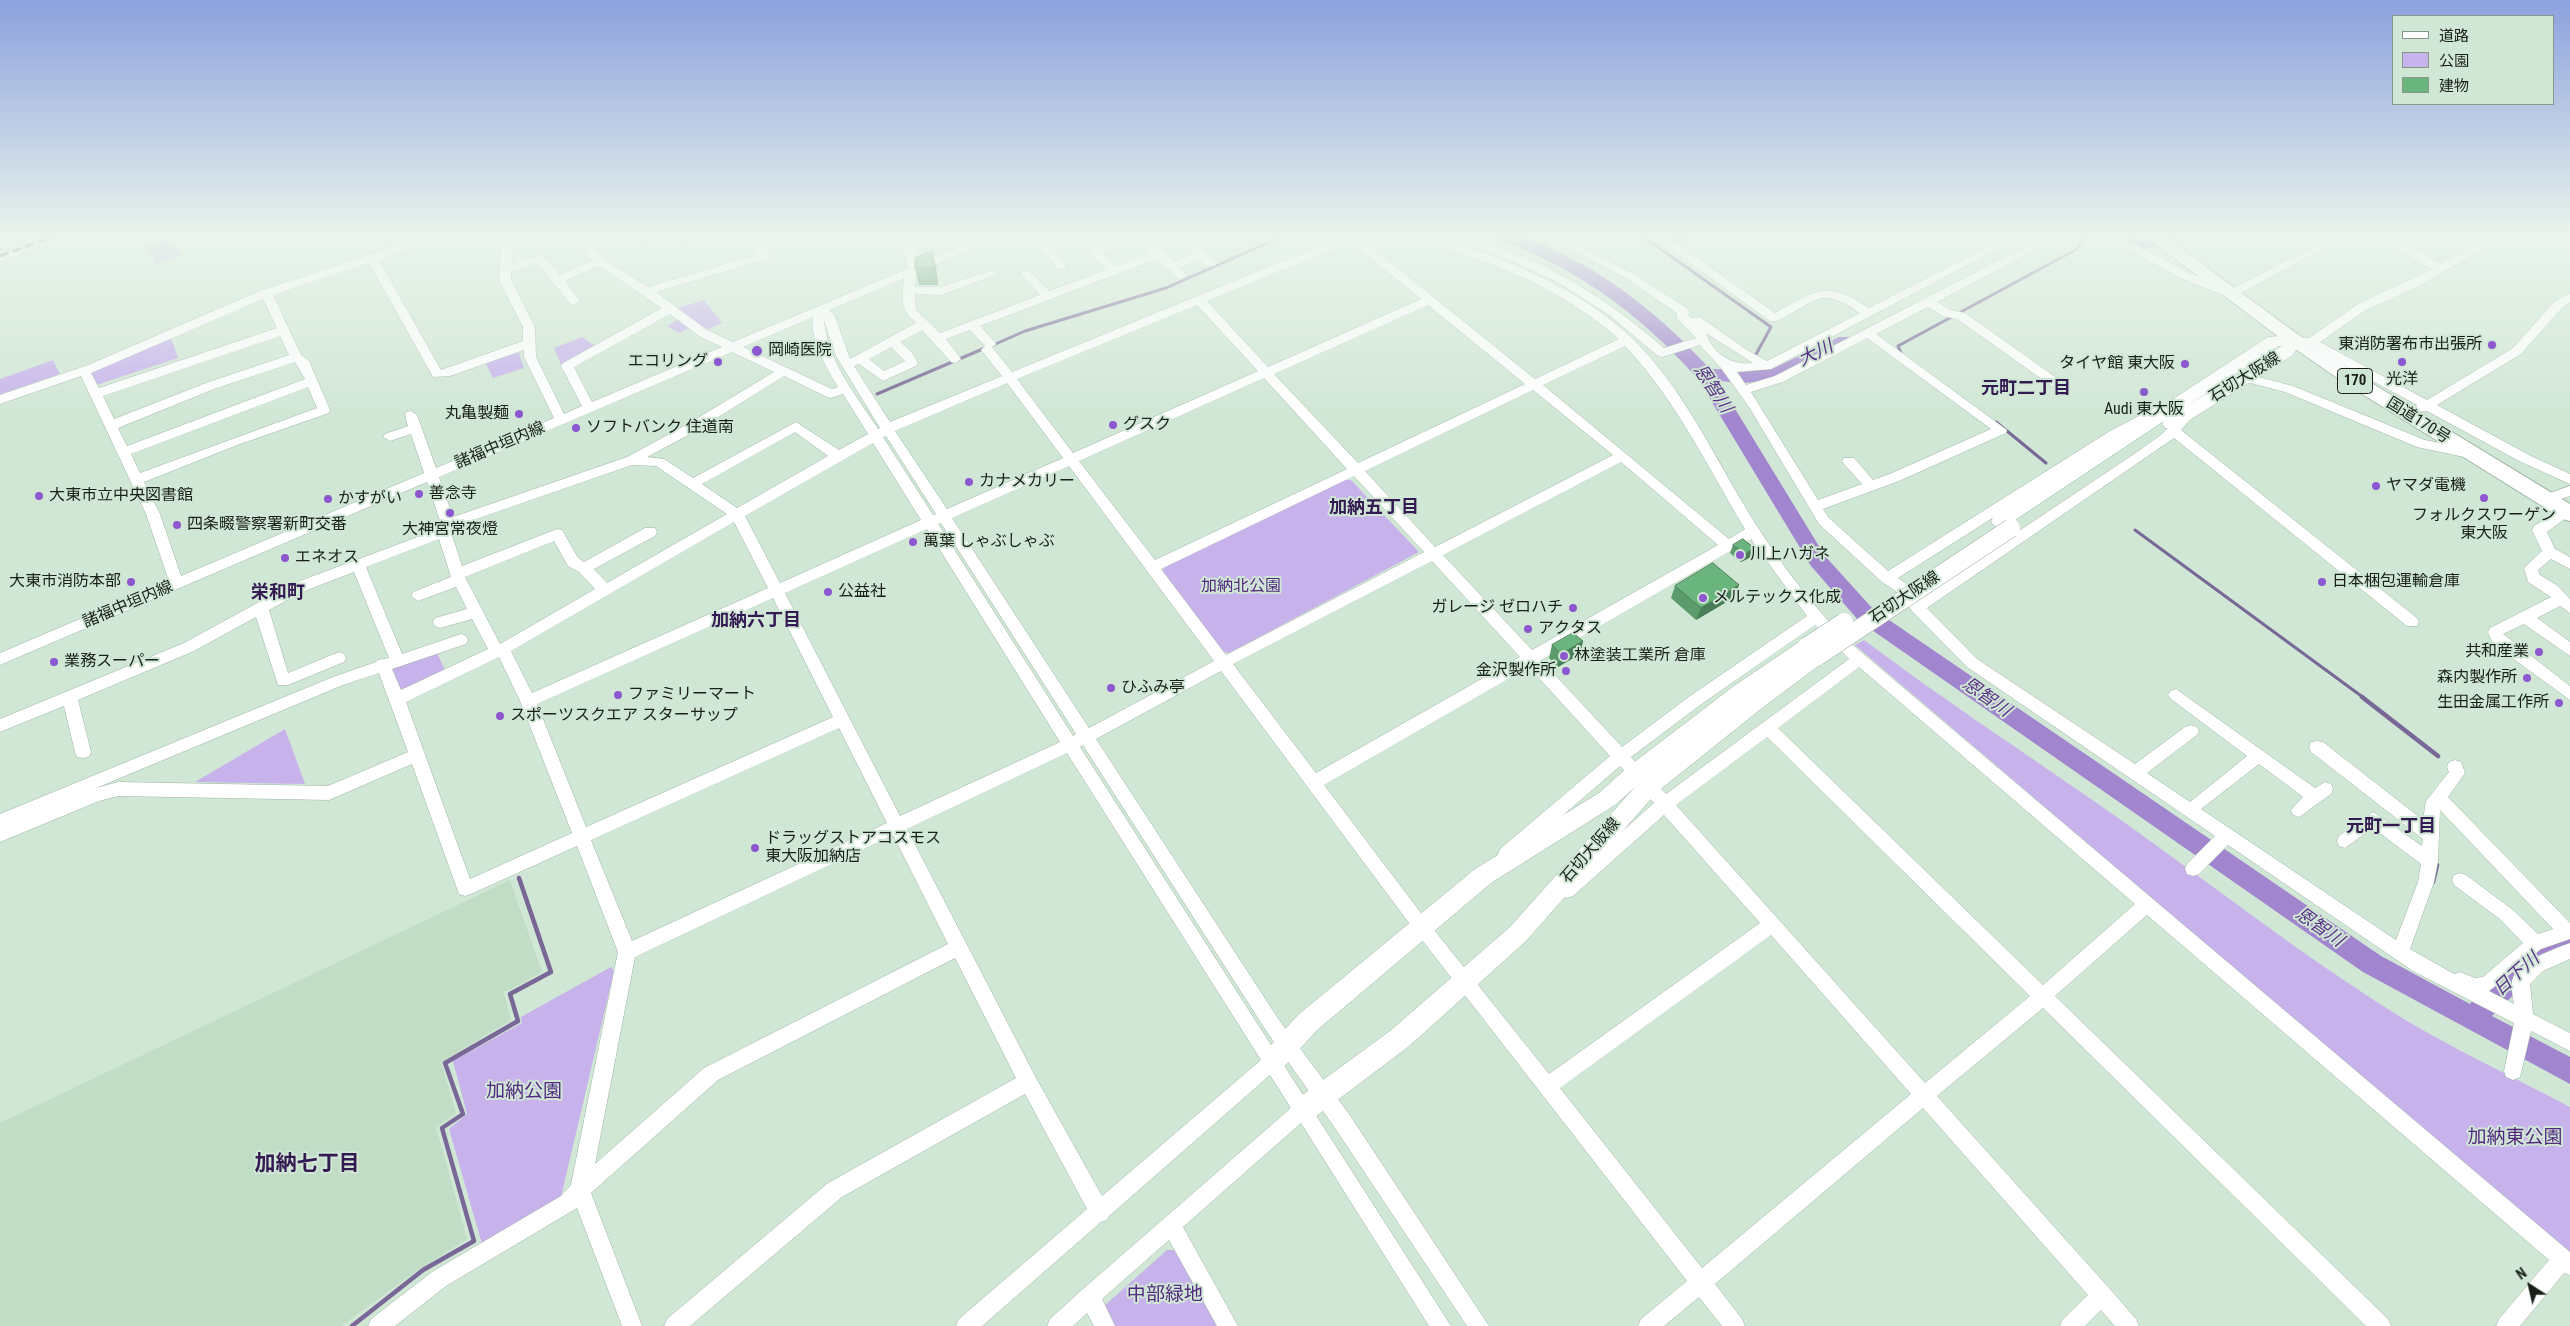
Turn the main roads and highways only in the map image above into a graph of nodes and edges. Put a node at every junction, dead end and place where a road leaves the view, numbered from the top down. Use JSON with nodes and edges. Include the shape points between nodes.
{"nodes":[{"id":1,"x":2232,"y":295,"type":"edge"},
{"id":2,"x":2303,"y":341,"type":"junction"},
{"id":3,"x":2186,"y":406,"type":"junction"},
{"id":4,"x":2568,"y":513,"type":"edge"},
{"id":5,"x":1642,"y":780,"type":"junction"},
{"id":6,"x":1279,"y":1054,"type":"road end"},
{"id":7,"x":1302,"y":1111,"type":"road end"}],
"edges":[{"from":1,"to":2,"type":"highway","name":"国道170号","number":"170"},
{"from":2,"to":3,"type":"main road","name":"石切大阪線","via":[[2247,378]]},
{"from":2,"to":3,"type":"main road","name":"石切大阪線","via":[[2274,342]]},
{"from":2,"to":4,"type":"highway","name":"国道170号","number":"170","via":[[2407,415]]},
{"from":3,"to":5,"type":"main road","name":"石切大阪線","bridge":true,"via":[[1812,651],[1754,702]]},
{"from":5,"to":6,"type":"main road","name":"石切大阪線","via":[[1483,876],[1307,1023]]},
{"from":5,"to":7,"type":"main road","name":"石切大阪線","via":[[1518,934],[1399,1038]]}]}
